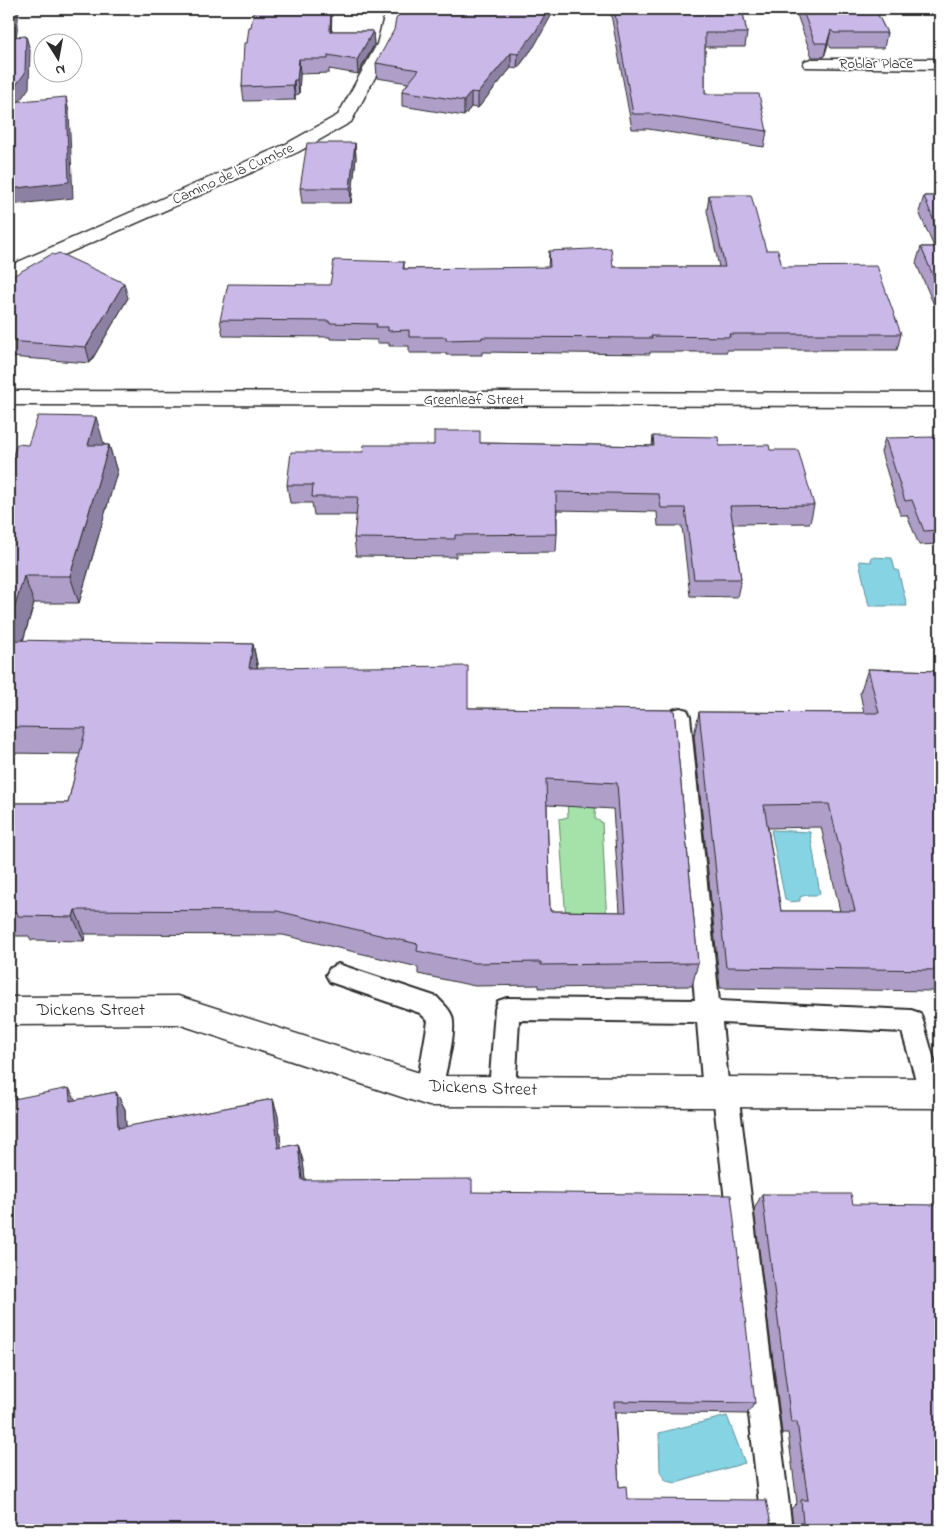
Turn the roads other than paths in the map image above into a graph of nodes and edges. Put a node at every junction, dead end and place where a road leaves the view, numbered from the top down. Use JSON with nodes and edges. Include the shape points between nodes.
{"nodes":[{"id":1,"x":393,"y":9,"type":"edge"},
{"id":2,"x":812,"y":64,"type":"dead end"},
{"id":3,"x":940,"y":64,"type":"edge"},
{"id":4,"x":9,"y":273,"type":"edge"},
{"id":5,"x":9,"y":398,"type":"edge"},
{"id":6,"x":940,"y":400,"type":"edge"},
{"id":7,"x":680,"y":716,"type":"dead end"},
{"id":8,"x":338,"y":975,"type":"dead end"},
{"id":9,"x":708,"y":1010,"type":"junction"},
{"id":10,"x":9,"y":1011,"type":"edge"},
{"id":11,"x":429,"y":1090,"type":"junction"},
{"id":12,"x":502,"y":1091,"type":"junction"},
{"id":13,"x":720,"y":1092,"type":"junction"},
{"id":14,"x":936,"y":1093,"type":"edge"},
{"id":15,"x":777,"y":1530,"type":"edge"}],
"edges":[{"from":1,"to":4,"type":"street","name":"Camino de la Cumbre","via":[[384,44],[345,118],[292,148]]},
{"from":2,"to":3,"type":"street","name":"Roblar Place"},
{"from":5,"to":6,"type":"street","name":"Greenleaf Street"},
{"from":7,"to":9,"type":"lane"},
{"from":8,"to":11,"type":"lane","via":[[428,1006],[440,1018]]},
{"from":9,"to":12,"type":"lane","via":[[507,1010]]},
{"from":9,"to":13,"type":"lane"},
{"from":9,"to":14,"type":"lane","via":[[911,1021]]},
{"from":10,"to":11,"type":"street","name":"Dickens Street","via":[[178,1010]]},
{"from":11,"to":12,"type":"street","name":"Dickens Street"},
{"from":12,"to":13,"type":"street","name":"Dickens Street"},
{"from":13,"to":14,"type":"street","name":"Dickens Street"},
{"from":13,"to":15,"type":"lane"}]}
